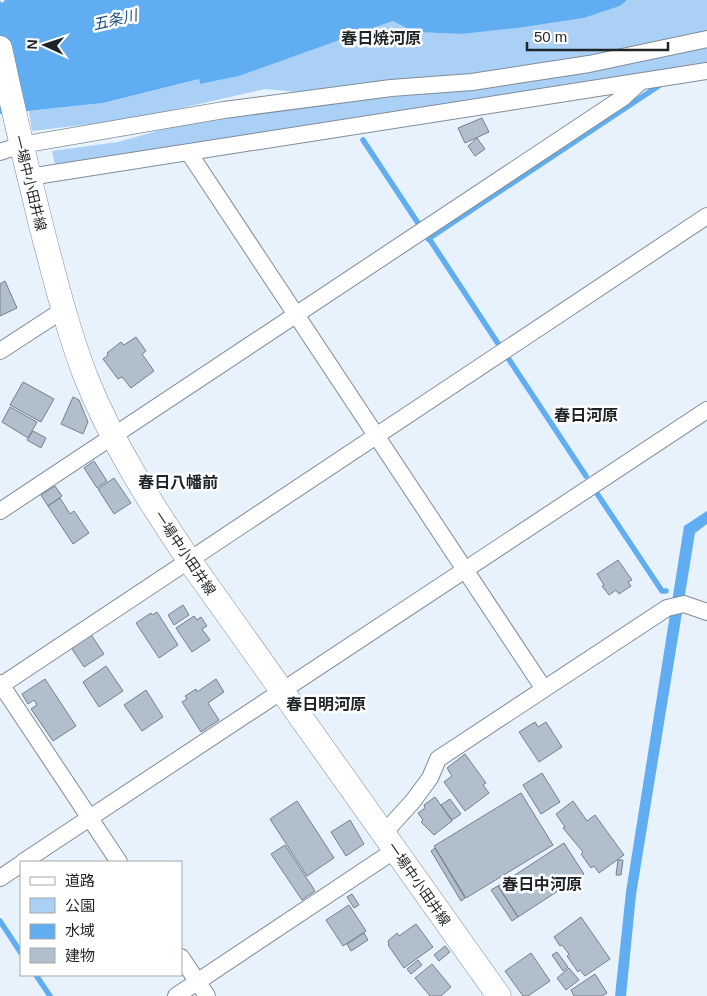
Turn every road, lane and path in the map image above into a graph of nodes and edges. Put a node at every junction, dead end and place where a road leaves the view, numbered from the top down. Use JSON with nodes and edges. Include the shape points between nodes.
{"nodes":[{"id":1,"x":707,"y":39,"type":"edge"},
{"id":2,"x":0,"y":48,"type":"edge"},
{"id":3,"x":707,"y":71,"type":"edge"},
{"id":4,"x":640,"y":82,"type":"junction"},
{"id":5,"x":13,"y":144,"type":"edge"},
{"id":6,"x":189,"y":153,"type":"junction"},
{"id":7,"x":29,"y":177,"type":"junction"},
{"id":8,"x":707,"y":216,"type":"edge"},
{"id":9,"x":63,"y":310,"type":"junction"},
{"id":10,"x":295,"y":314,"type":"junction"},
{"id":11,"x":0,"y":352,"type":"edge"},
{"id":12,"x":707,"y":410,"type":"edge"},
{"id":13,"x":376,"y":435,"type":"junction"},
{"id":14,"x":114,"y":436,"type":"junction"},
{"id":15,"x":0,"y":511,"type":"edge"},
{"id":16,"x":188,"y":560,"type":"junction"},
{"id":17,"x":465,"y":570,"type":"junction"},
{"id":18,"x":707,"y":612,"type":"edge"},
{"id":19,"x":0,"y":685,"type":"edge"},
{"id":20,"x":544,"y":689,"type":"junction"},
{"id":21,"x":282,"y":691,"type":"junction"},
{"id":22,"x":90,"y":818,"type":"junction"},
{"id":23,"x":389,"y":842,"type":"junction"},
{"id":24,"x":25,"y":861,"type":"edge"},
{"id":25,"x":117,"y":861,"type":"edge"},
{"id":26,"x":20,"y":864,"type":"edge"},
{"id":27,"x":0,"y":878,"type":"edge"},
{"id":28,"x":182,"y":958,"type":"edge"},
{"id":29,"x":198,"y":982,"type":"junction"},
{"id":30,"x":176,"y":996,"type":"edge"},
{"id":31,"x":207,"y":996,"type":"edge"},
{"id":32,"x":499,"y":996,"type":"edge"}],
"edges":[{"from":1,"to":5,"type":"street","via":[[589,64],[481,81],[391,88],[224,110]]},
{"from":2,"to":5,"type":"main road","name":"一場中小田井線"},
{"from":3,"to":4,"type":"street"},
{"from":4,"to":6,"type":"street"},
{"from":4,"to":10,"type":"street","via":[[624,97]]},
{"from":5,"to":7,"type":"main road","name":"一場中小田井線"},
{"from":6,"to":7,"type":"street"},
{"from":6,"to":10,"type":"street"},
{"from":7,"to":9,"type":"main road","name":"一場中小田井線"},
{"from":8,"to":13,"type":"street"},
{"from":9,"to":11,"type":"street"},
{"from":9,"to":14,"type":"main road","name":"一場中小田井線","via":[[86,376]]},
{"from":10,"to":13,"type":"street"},
{"from":10,"to":14,"type":"street"},
{"from":12,"to":17,"type":"street"},
{"from":13,"to":16,"type":"street"},
{"from":13,"to":17,"type":"street"},
{"from":14,"to":15,"type":"street"},
{"from":14,"to":16,"type":"main road","name":"一場中小田井線","via":[[143,491]]},
{"from":16,"to":19,"type":"street"},
{"from":16,"to":21,"type":"main road","name":"一場中小田井線"},
{"from":17,"to":20,"type":"street"},
{"from":17,"to":21,"type":"street"},
{"from":18,"to":20,"type":"street","via":[[684,604],[667,608]]},
{"from":19,"to":22,"type":"street"},
{"from":20,"to":23,"type":"street","via":[[438,759],[430,778]]},
{"from":21,"to":22,"type":"street"},
{"from":21,"to":23,"type":"main road","name":"一場中小田井線"},
{"from":22,"to":24,"type":"street"},
{"from":22,"to":25,"type":"street"},
{"from":23,"to":29,"type":"street"},
{"from":23,"to":32,"type":"main road","name":"一場中小田井線"},
{"from":26,"to":27,"type":"street"},
{"from":28,"to":29,"type":"street"},
{"from":29,"to":30,"type":"street"},
{"from":29,"to":31,"type":"street"}]}
